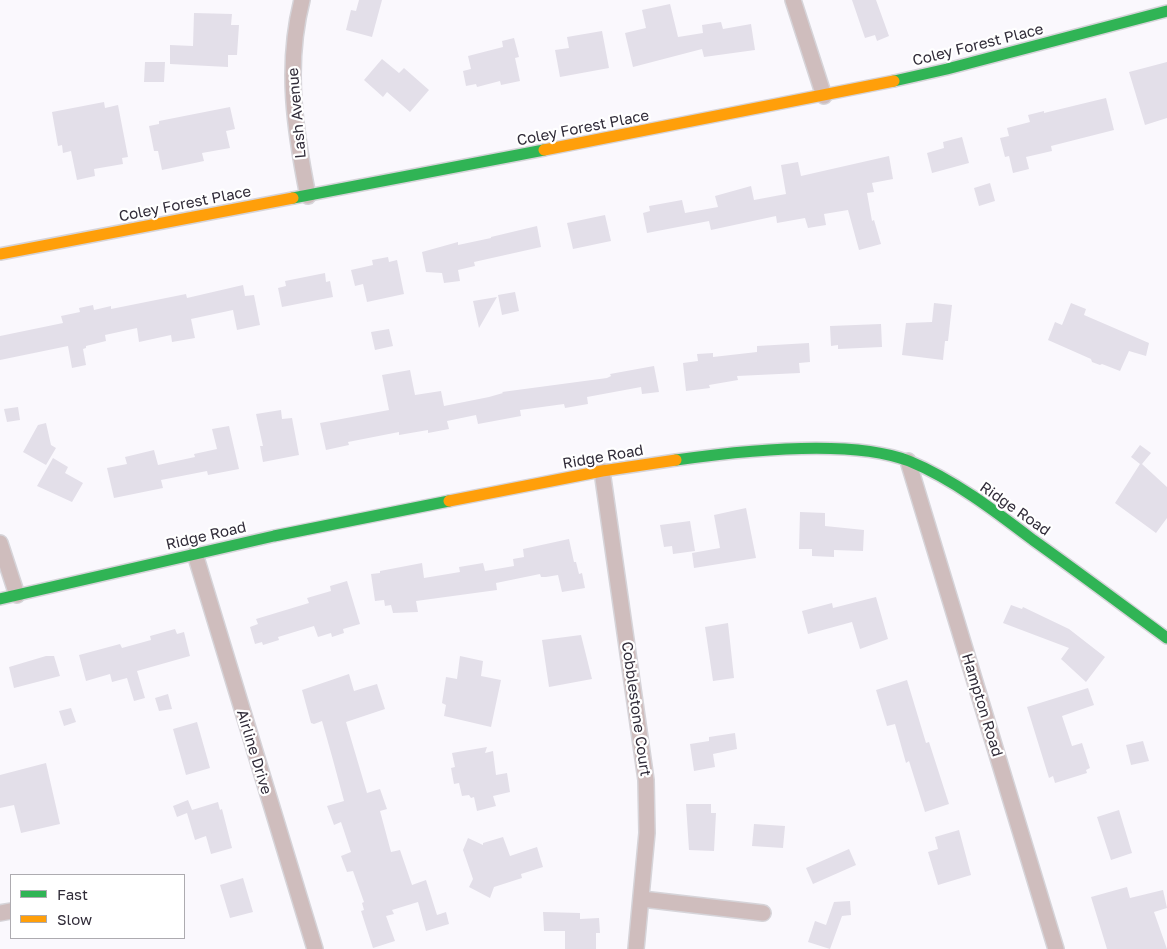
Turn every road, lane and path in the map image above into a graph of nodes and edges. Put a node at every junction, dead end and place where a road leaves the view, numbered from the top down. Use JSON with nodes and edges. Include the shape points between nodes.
{"nodes":[{"id":1,"x":302,"y":0,"type":"edge"},
{"id":2,"x":793,"y":0,"type":"edge"},
{"id":3,"x":1167,"y":12,"type":"edge"},
{"id":4,"x":824,"y":96,"type":"junction"},
{"id":5,"x":308,"y":196,"type":"junction"},
{"id":6,"x":0,"y":254,"type":"edge"},
{"id":7,"x":908,"y":461,"type":"junction"},
{"id":8,"x":602,"y":471,"type":"junction"},
{"id":9,"x":0,"y":543,"type":"edge"},
{"id":10,"x":195,"y":554,"type":"junction"},
{"id":11,"x":17,"y":595,"type":"junction"},
{"id":12,"x":0,"y":599,"type":"edge"},
{"id":13,"x":1167,"y":638,"type":"edge"},
{"id":14,"x":642,"y":899,"type":"junction"},
{"id":15,"x":763,"y":913,"type":"dead end"},
{"id":16,"x":315,"y":949,"type":"edge"},
{"id":17,"x":636,"y":949,"type":"edge"},
{"id":18,"x":1056,"y":949,"type":"edge"}],
"edges":[{"from":1,"to":5,"type":"street","name":"Lash Avenue","via":[[295,36],[292,89]]},
{"from":2,"to":4,"type":"street"},
{"from":3,"to":4,"type":"street","name":"Coley Forest Place","via":[[947,69]]},
{"from":4,"to":5,"type":"street","name":"Coley Forest Place"},
{"from":5,"to":6,"type":"street","name":"Coley Forest Place"},
{"from":7,"to":8,"type":"street","name":"Ridge Road","via":[[881,454],[833,449],[736,451]]},
{"from":7,"to":13,"type":"street","name":"Ridge Road","via":[[944,479],[1005,519]]},
{"from":7,"to":18,"type":"street","name":"Hampton Road"},
{"from":8,"to":10,"type":"street","name":"Ridge Road"},
{"from":8,"to":14,"type":"street","name":"Cobblestone Court","via":[[646,780],[647,833]]},
{"from":9,"to":11,"type":"street"},
{"from":10,"to":11,"type":"street","name":"Ridge Road"},
{"from":10,"to":16,"type":"street","name":"Airline Drive"},
{"from":11,"to":12,"type":"street","name":"Ridge Road"},
{"from":14,"to":15,"type":"street"},
{"from":14,"to":17,"type":"street","name":"Cobblestone Court"}]}
